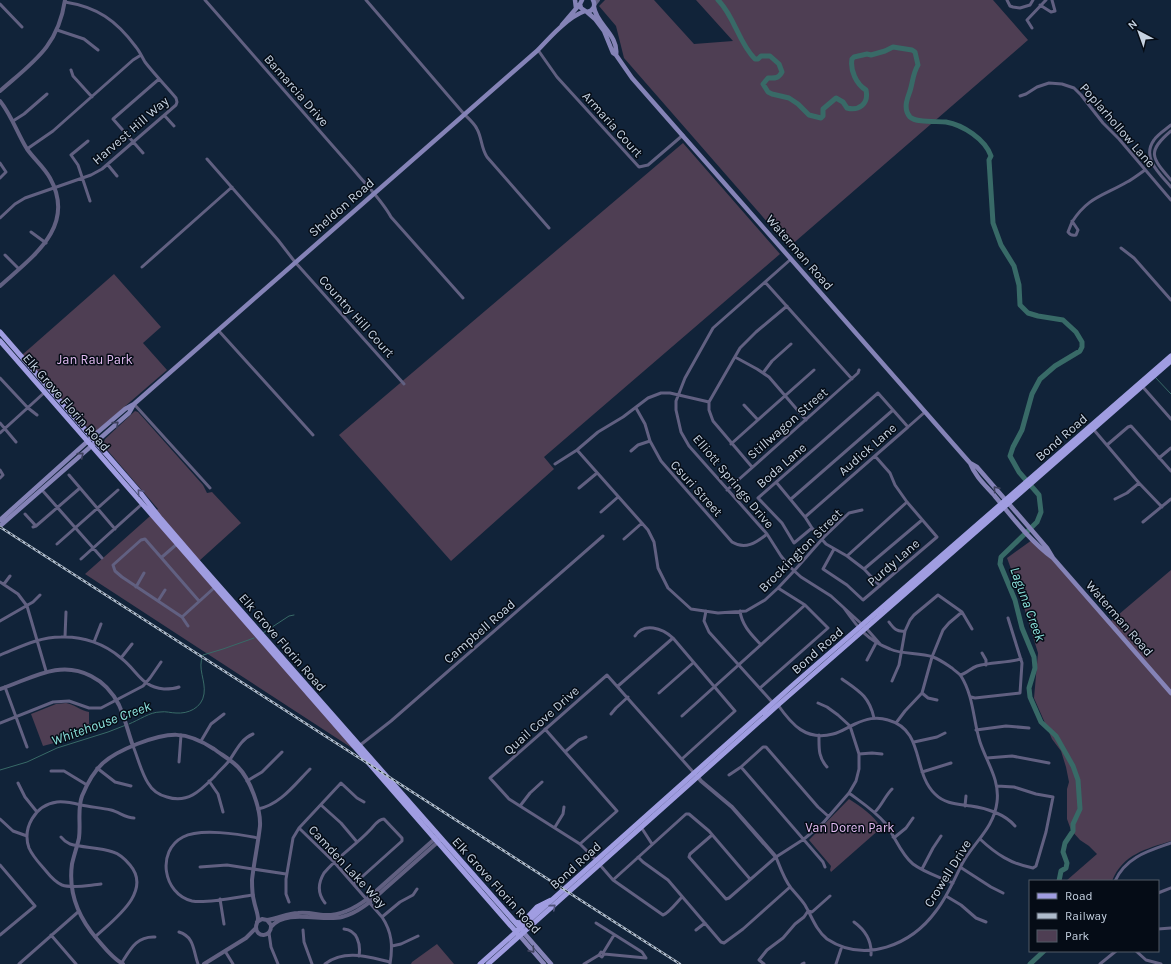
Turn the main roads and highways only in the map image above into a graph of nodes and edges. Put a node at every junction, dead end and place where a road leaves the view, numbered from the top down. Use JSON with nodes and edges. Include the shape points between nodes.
{"nodes":[{"id":1,"x":575,"y":0,"type":"edge"},
{"id":2,"x":593,"y":0,"type":"edge"},
{"id":3,"x":580,"y":2,"type":"edge"},
{"id":4,"x":594,"y":6,"type":"junction"},
{"id":5,"x":576,"y":8,"type":"junction"},
{"id":6,"x":586,"y":12,"type":"junction"},
{"id":7,"x":561,"y":27,"type":"junction"},
{"id":8,"x":616,"y":55,"type":"junction"},
{"id":9,"x":0,"y":332,"type":"edge"},
{"id":10,"x":0,"y":342,"type":"edge"},
{"id":11,"x":1171,"y":356,"type":"edge"},
{"id":12,"x":1171,"y":361,"type":"edge"},
{"id":13,"x":1157,"y":371,"type":"junction"},
{"id":14,"x":1141,"y":385,"type":"junction"},
{"id":15,"x":1115,"y":405,"type":"junction"},
{"id":16,"x":1094,"y":430,"type":"junction"},
{"id":17,"x":94,"y":440,"type":"junction"},
{"id":18,"x":89,"y":444,"type":"junction"},
{"id":19,"x":49,"y":476,"type":"junction"},
{"id":20,"x":1033,"y":479,"type":"junction"},
{"id":21,"x":34,"y":496,"type":"junction"},
{"id":22,"x":142,"y":504,"type":"junction"},
{"id":23,"x":1005,"y":504,"type":"junction"},
{"id":24,"x":151,"y":506,"type":"junction"},
{"id":25,"x":0,"y":520,"type":"edge"},
{"id":26,"x":0,"y":526,"type":"edge"},
{"id":27,"x":1053,"y":558,"type":"junction"},
{"id":28,"x":216,"y":586,"type":"junction"},
{"id":29,"x":862,"y":629,"type":"junction"},
{"id":30,"x":1171,"y":692,"type":"edge"},
{"id":31,"x":776,"y":704,"type":"junction"},
{"id":32,"x":348,"y":740,"type":"junction"},
{"id":33,"x":360,"y":747,"type":"junction"},
{"id":34,"x":696,"y":776,"type":"junction"},
{"id":35,"x":659,"y":805,"type":"junction"},
{"id":36,"x":641,"y":827,"type":"junction"},
{"id":37,"x":438,"y":839,"type":"junction"},
{"id":38,"x":455,"y":862,"type":"junction"},
{"id":39,"x":598,"y":862,"type":"junction"},
{"id":40,"x":470,"y":872,"type":"junction"},
{"id":41,"x":471,"y":880,"type":"junction"},
{"id":42,"x":481,"y":884,"type":"junction"},
{"id":43,"x":554,"y":899,"type":"junction"},
{"id":44,"x":515,"y":922,"type":"junction"},
{"id":45,"x":520,"y":933,"type":"junction"},
{"id":46,"x":480,"y":964,"type":"edge"},
{"id":47,"x":488,"y":964,"type":"edge"},
{"id":48,"x":544,"y":964,"type":"edge"},
{"id":49,"x":551,"y":964,"type":"edge"}],
"edges":[{"from":1,"to":5,"type":"main road"},
{"from":2,"to":4,"type":"main road","name":"Waterman Road"},
{"from":3,"to":5,"type":"main road","name":"Sheldon Road"},
{"from":3,"to":6,"type":"main road","name":"Waterman Road"},
{"from":4,"to":6,"type":"main road","name":"Sheldon Road","via":[[591,11]]},
{"from":4,"to":8,"type":"main road","name":"Waterman Road","via":[[596,14],[610,32]]},
{"from":5,"to":7,"type":"main road","name":"Sheldon Road"},
{"from":6,"to":7,"type":"main road","name":"Sheldon Road","via":[[579,13]]},
{"from":6,"to":8,"type":"main road","name":"Waterman Road","via":[[601,26]]},
{"from":7,"to":17,"type":"main road","name":"Sheldon Road","via":[[538,50],[134,404],[128,413]]},
{"from":8,"to":23,"type":"main road","name":"Waterman Road","via":[[632,78],[970,463],[977,467]]},
{"from":9,"to":17,"type":"main road","name":"Elk Grove Florin Road"},
{"from":10,"to":18,"type":"main road","name":"Elk Grove Florin Road"},
{"from":11,"to":13,"type":"main road","name":"Bond Road"},
{"from":12,"to":13,"type":"main road","name":"Bond Road"},
{"from":13,"to":14,"type":"main road","name":"Bond Road"},
{"from":14,"to":15,"type":"main road","name":"Bond Road"},
{"from":14,"to":16,"type":"main road","name":"Bond Road"},
{"from":15,"to":16,"type":"main road","via":[[1095,425]]},
{"from":15,"to":20,"type":"main road","name":"Bond Road"},
{"from":16,"to":20,"type":"main road","name":"Bond Road"},
{"from":17,"to":18,"type":"main road","name":"Sheldon Road"},
{"from":24,"to":17,"type":"main road","name":"Elk Grove Florin Road","one_way":true},
{"from":18,"to":19,"type":"main road","name":"Sheldon Road"},
{"from":21,"to":18,"type":"main road","name":"Sheldon Road","one_way":true},
{"from":18,"to":22,"type":"main road","name":"Elk Grove Florin Road"},
{"from":19,"to":21,"type":"main road"},
{"from":19,"to":25,"type":"main road","name":"Sheldon Road"},
{"from":20,"to":23,"type":"main road","name":"Bond Road"},
{"from":21,"to":26,"type":"main road","name":"Sheldon Road"},
{"from":22,"to":24,"type":"main road"},
{"from":22,"to":28,"type":"main road","name":"Elk Grove Florin Road","via":[[206,578]]},
{"from":23,"to":27,"type":"main road","name":"Waterman Road","via":[[1031,538]]},
{"from":23,"to":27,"type":"main road","name":"Waterman Road","via":[[1021,517]]},
{"from":23,"to":29,"type":"main road","name":"Bond Road"},
{"from":24,"to":28,"type":"main road","name":"Elk Grove Florin Road"},
{"from":27,"to":30,"type":"main road","name":"Waterman Road"},
{"from":28,"to":32,"type":"main road","name":"Elk Grove Florin Road"},
{"from":28,"to":33,"type":"main road","name":"Elk Grove Florin Road"},
{"from":29,"to":31,"type":"main road","name":"Bond Road"},
{"from":29,"to":31,"type":"main road","name":"Bond Road","via":[[794,684]]},
{"from":31,"to":34,"type":"main road","name":"Bond Road"},
{"from":32,"to":33,"type":"main road"},
{"from":32,"to":37,"type":"main road","name":"Elk Grove Florin Road"},
{"from":33,"to":37,"type":"main road","name":"Elk Grove Florin Road"},
{"from":34,"to":35,"type":"main road","name":"Bond Road"},
{"from":34,"to":36,"type":"main road","name":"Bond Road"},
{"from":35,"to":36,"type":"main road"},
{"from":35,"to":39,"type":"main road","name":"Bond Road"},
{"from":36,"to":39,"type":"main road","name":"Bond Road"},
{"from":37,"to":38,"type":"main road","name":"Elk Grove Florin Road"},
{"from":37,"to":40,"type":"main road","name":"Elk Grove Florin Road"},
{"from":38,"to":40,"type":"main road"},
{"from":38,"to":41,"type":"main road","name":"Elk Grove Florin Road"},
{"from":39,"to":43,"type":"main road","name":"Bond Road"},
{"from":45,"to":39,"type":"main road","name":"Bond Road","one_way":true,"via":[[578,885]]},
{"from":40,"to":42,"type":"main road","name":"Elk Grove Florin Road"},
{"from":41,"to":42,"type":"main road"},
{"from":41,"to":45,"type":"main road","name":"Elk Grove Florin Road"},
{"from":42,"to":44,"type":"main road","name":"Elk Grove Florin Road"},
{"from":43,"to":44,"type":"main road","via":[[537,907],[523,922]]},
{"from":43,"to":45,"type":"main road","name":"Bond Road"},
{"from":44,"to":45,"type":"main road","name":"Elk Grove Florin Road"},
{"from":45,"to":46,"type":"main road","name":"Bond Road"},
{"from":45,"to":47,"type":"main road","name":"Bond Road"},
{"from":45,"to":48,"type":"main road","name":"Elk Grove Florin Road","one_way":true},
{"from":45,"to":49,"type":"main road","name":"Elk Grove Florin Road"}]}
